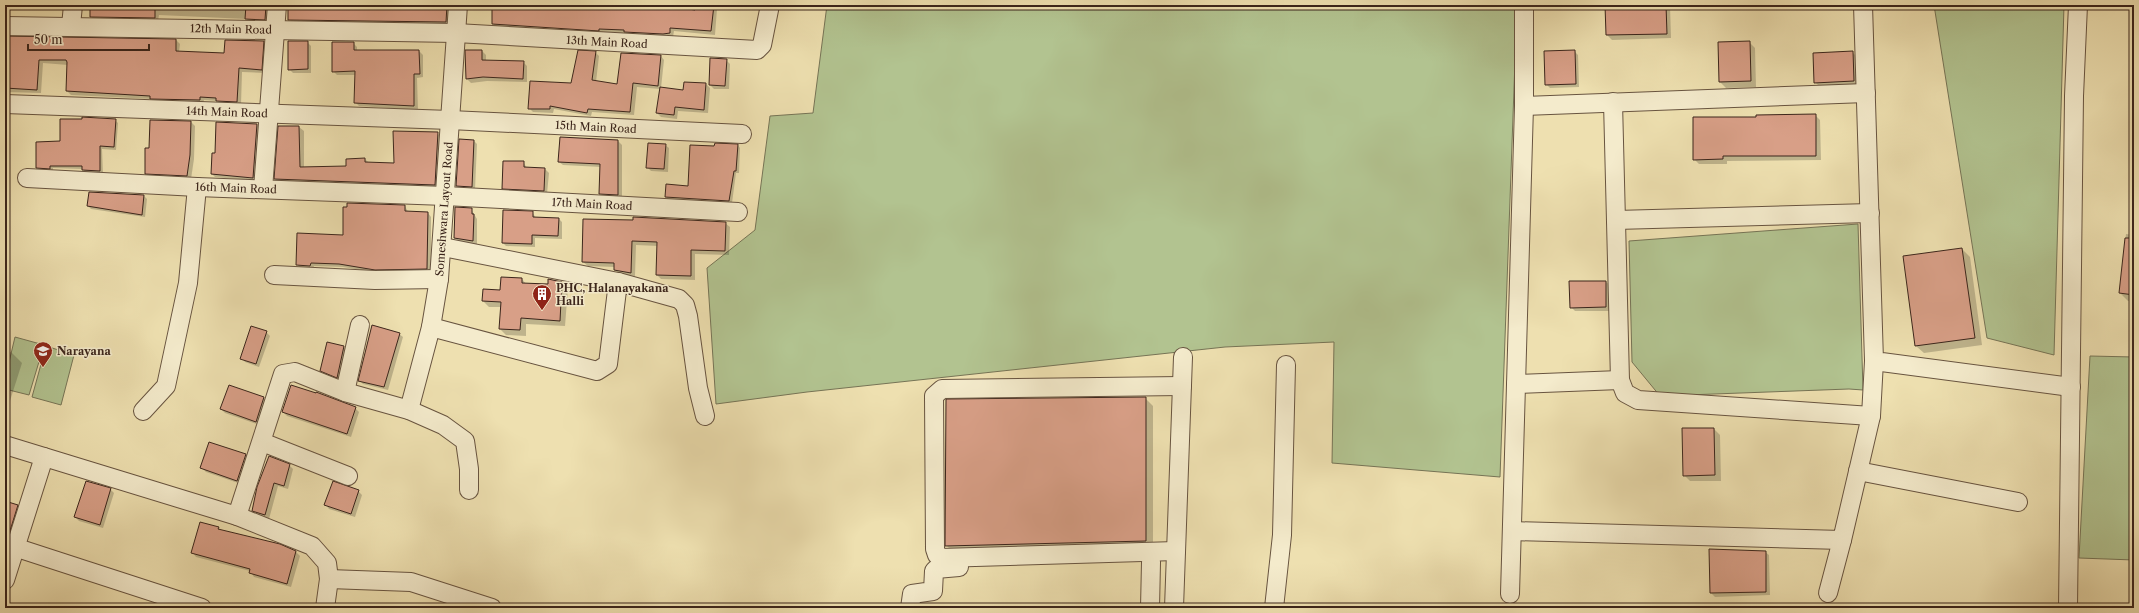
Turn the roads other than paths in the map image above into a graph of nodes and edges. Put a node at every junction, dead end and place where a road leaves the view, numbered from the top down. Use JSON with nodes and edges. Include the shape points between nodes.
{"nodes":[{"id":1,"x":73,"y":5,"type":"edge"},
{"id":2,"x":278,"y":5,"type":"edge"},
{"id":3,"x":458,"y":5,"type":"edge"},
{"id":4,"x":770,"y":5,"type":"edge"},
{"id":5,"x":1524,"y":5,"type":"edge"},
{"id":6,"x":1864,"y":5,"type":"edge"},
{"id":7,"x":2078,"y":5,"type":"edge"},
{"id":8,"x":5,"y":26,"type":"edge"},
{"id":9,"x":71,"y":26,"type":"junction"},
{"id":10,"x":276,"y":30,"type":"junction"},
{"id":11,"x":456,"y":33,"type":"junction"},
{"id":12,"x":1866,"y":93,"type":"junction"},
{"id":13,"x":1613,"y":102,"type":"junction"},
{"id":14,"x":5,"y":104,"type":"edge"},
{"id":15,"x":1524,"y":106,"type":"junction"},
{"id":16,"x":269,"y":113,"type":"junction"},
{"id":17,"x":450,"y":120,"type":"junction"},
{"id":18,"x":742,"y":134,"type":"dead end"},
{"id":19,"x":27,"y":178,"type":"dead end"},
{"id":20,"x":197,"y":187,"type":"junction"},
{"id":21,"x":263,"y":189,"type":"junction"},
{"id":22,"x":445,"y":196,"type":"junction"},
{"id":23,"x":738,"y":212,"type":"dead end"},
{"id":24,"x":1870,"y":213,"type":"junction"},
{"id":25,"x":1616,"y":220,"type":"junction"},
{"id":26,"x":443,"y":247,"type":"junction"},
{"id":27,"x":274,"y":275,"type":"dead end"},
{"id":28,"x":440,"y":279,"type":"junction"},
{"id":29,"x":618,"y":282,"type":"junction"},
{"id":30,"x":360,"y":325,"type":"dead end"},
{"id":31,"x":431,"y":327,"type":"junction"},
{"id":32,"x":1183,"y":356,"type":"dead end"},
{"id":33,"x":1874,"y":361,"type":"junction"},
{"id":34,"x":1286,"y":365,"type":"dead end"},
{"id":35,"x":1620,"y":380,"type":"junction"},
{"id":36,"x":1516,"y":384,"type":"junction"},
{"id":37,"x":1182,"y":386,"type":"junction"},
{"id":38,"x":2071,"y":387,"type":"junction"},
{"id":39,"x":345,"y":392,"type":"junction"},
{"id":40,"x":409,"y":410,"type":"junction"},
{"id":41,"x":143,"y":411,"type":"dead end"},
{"id":42,"x":705,"y":416,"type":"dead end"},
{"id":43,"x":1871,"y":416,"type":"junction"},
{"id":44,"x":262,"y":442,"type":"junction"},
{"id":45,"x":5,"y":445,"type":"edge"},
{"id":46,"x":44,"y":457,"type":"junction"},
{"id":47,"x":1858,"y":471,"type":"junction"},
{"id":48,"x":348,"y":476,"type":"dead end"},
{"id":49,"x":469,"y":490,"type":"dead end"},
{"id":50,"x":2018,"y":502,"type":"dead end"},
{"id":51,"x":237,"y":516,"type":"junction"},
{"id":52,"x":1512,"y":531,"type":"junction"},
{"id":53,"x":1842,"y":540,"type":"junction"},
{"id":54,"x":10,"y":546,"type":"edge"},
{"id":55,"x":1175,"y":556,"type":"junction"},
{"id":56,"x":1151,"y":562,"type":"junction"},
{"id":57,"x":329,"y":579,"type":"junction"},
{"id":58,"x":5,"y":580,"type":"edge"},
{"id":59,"x":1828,"y":593,"type":"dead end"},
{"id":60,"x":1510,"y":594,"type":"dead end"},
{"id":61,"x":202,"y":608,"type":"edge"},
{"id":62,"x":325,"y":608,"type":"edge"},
{"id":63,"x":492,"y":608,"type":"edge"},
{"id":64,"x":910,"y":608,"type":"edge"},
{"id":65,"x":1150,"y":608,"type":"edge"},
{"id":66,"x":1174,"y":608,"type":"edge"},
{"id":67,"x":1274,"y":608,"type":"edge"},
{"id":68,"x":2068,"y":608,"type":"edge"}],
"edges":[{"from":1,"to":9,"type":"street"},
{"from":2,"to":10,"type":"street"},
{"from":3,"to":11,"type":"street","name":"Someshwara Layout Road"},
{"from":4,"to":11,"type":"street","name":"13th Main Road","via":[[762,45],[757,50]]},
{"from":5,"to":15,"type":"street"},
{"from":6,"to":12,"type":"street"},
{"from":7,"to":38,"type":"street","via":[[2074,96]]},
{"from":8,"to":9,"type":"street","name":"12th Main Road"},
{"from":9,"to":10,"type":"street","name":"12th Main Road"},
{"from":10,"to":11,"type":"street","name":"12th Main Road"},
{"from":10,"to":16,"type":"street"},
{"from":11,"to":17,"type":"street","name":"Someshwara Layout Road"},
{"from":12,"to":13,"type":"street"},
{"from":12,"to":24,"type":"street"},
{"from":13,"to":15,"type":"street"},
{"from":13,"to":25,"type":"street"},
{"from":14,"to":16,"type":"street","name":"14th Main Road"},
{"from":15,"to":36,"type":"street"},
{"from":16,"to":17,"type":"street","name":"14th Main Road"},
{"from":16,"to":21,"type":"street"},
{"from":17,"to":18,"type":"street","name":"15th Main Road"},
{"from":17,"to":22,"type":"street","name":"Someshwara Layout Road"},
{"from":19,"to":20,"type":"street","name":"16th Main Road"},
{"from":20,"to":21,"type":"street","name":"16th Main Road"},
{"from":20,"to":41,"type":"street","via":[[188,283],[166,386]]},
{"from":21,"to":22,"type":"street","name":"16th Main Road"},
{"from":22,"to":23,"type":"street","name":"17th Main Road"},
{"from":22,"to":26,"type":"street","name":"Someshwara Layout Road"},
{"from":24,"to":25,"type":"street"},
{"from":24,"to":33,"type":"street"},
{"from":25,"to":35,"type":"street"},
{"from":26,"to":28,"type":"street","name":"Someshwara Layout Road"},
{"from":26,"to":29,"type":"street"},
{"from":27,"to":28,"type":"street","via":[[375,280]]},
{"from":28,"to":31,"type":"street","name":"Someshwara Layout Road"},
{"from":29,"to":31,"type":"street","via":[[608,364],[597,371]]},
{"from":29,"to":42,"type":"street","via":[[679,299],[685,305]]},
{"from":30,"to":39,"type":"street"},
{"from":31,"to":40,"type":"street","name":"Someshwara Layout Road"},
{"from":32,"to":37,"type":"street"},
{"from":33,"to":38,"type":"street"},
{"from":33,"to":43,"type":"street"},
{"from":34,"to":67,"type":"street","via":[[1282,535]]},
{"from":35,"to":36,"type":"street"},
{"from":35,"to":43,"type":"street","via":[[1625,393],[1638,400]]},
{"from":36,"to":52,"type":"street"},
{"from":37,"to":55,"type":"street"},
{"from":37,"to":55,"type":"street","via":[[942,389],[934,396],[937,555],[942,558]]},
{"from":38,"to":68,"type":"street"},
{"from":39,"to":40,"type":"street"},
{"from":39,"to":44,"type":"street","via":[[295,372],[283,374]]},
{"from":40,"to":49,"type":"street","via":[[443,426],[465,441]]},
{"from":43,"to":47,"type":"street"},
{"from":44,"to":48,"type":"street"},
{"from":44,"to":51,"type":"street"},
{"from":45,"to":46,"type":"street"},
{"from":46,"to":51,"type":"street"},
{"from":46,"to":54,"type":"street"},
{"from":47,"to":50,"type":"street"},
{"from":47,"to":53,"type":"street"},
{"from":51,"to":57,"type":"street","via":[[312,546],[327,563]]},
{"from":52,"to":53,"type":"street"},
{"from":52,"to":60,"type":"street"},
{"from":53,"to":59,"type":"street"},
{"from":54,"to":58,"type":"street"},
{"from":54,"to":61,"type":"street"},
{"from":55,"to":56,"type":"street"},
{"from":55,"to":66,"type":"street"},
{"from":56,"to":64,"type":"street","via":[[940,567],[934,571],[933,591],[912,594]]},
{"from":56,"to":65,"type":"street"},
{"from":57,"to":62,"type":"street"},
{"from":57,"to":63,"type":"street","via":[[411,582]]}]}
